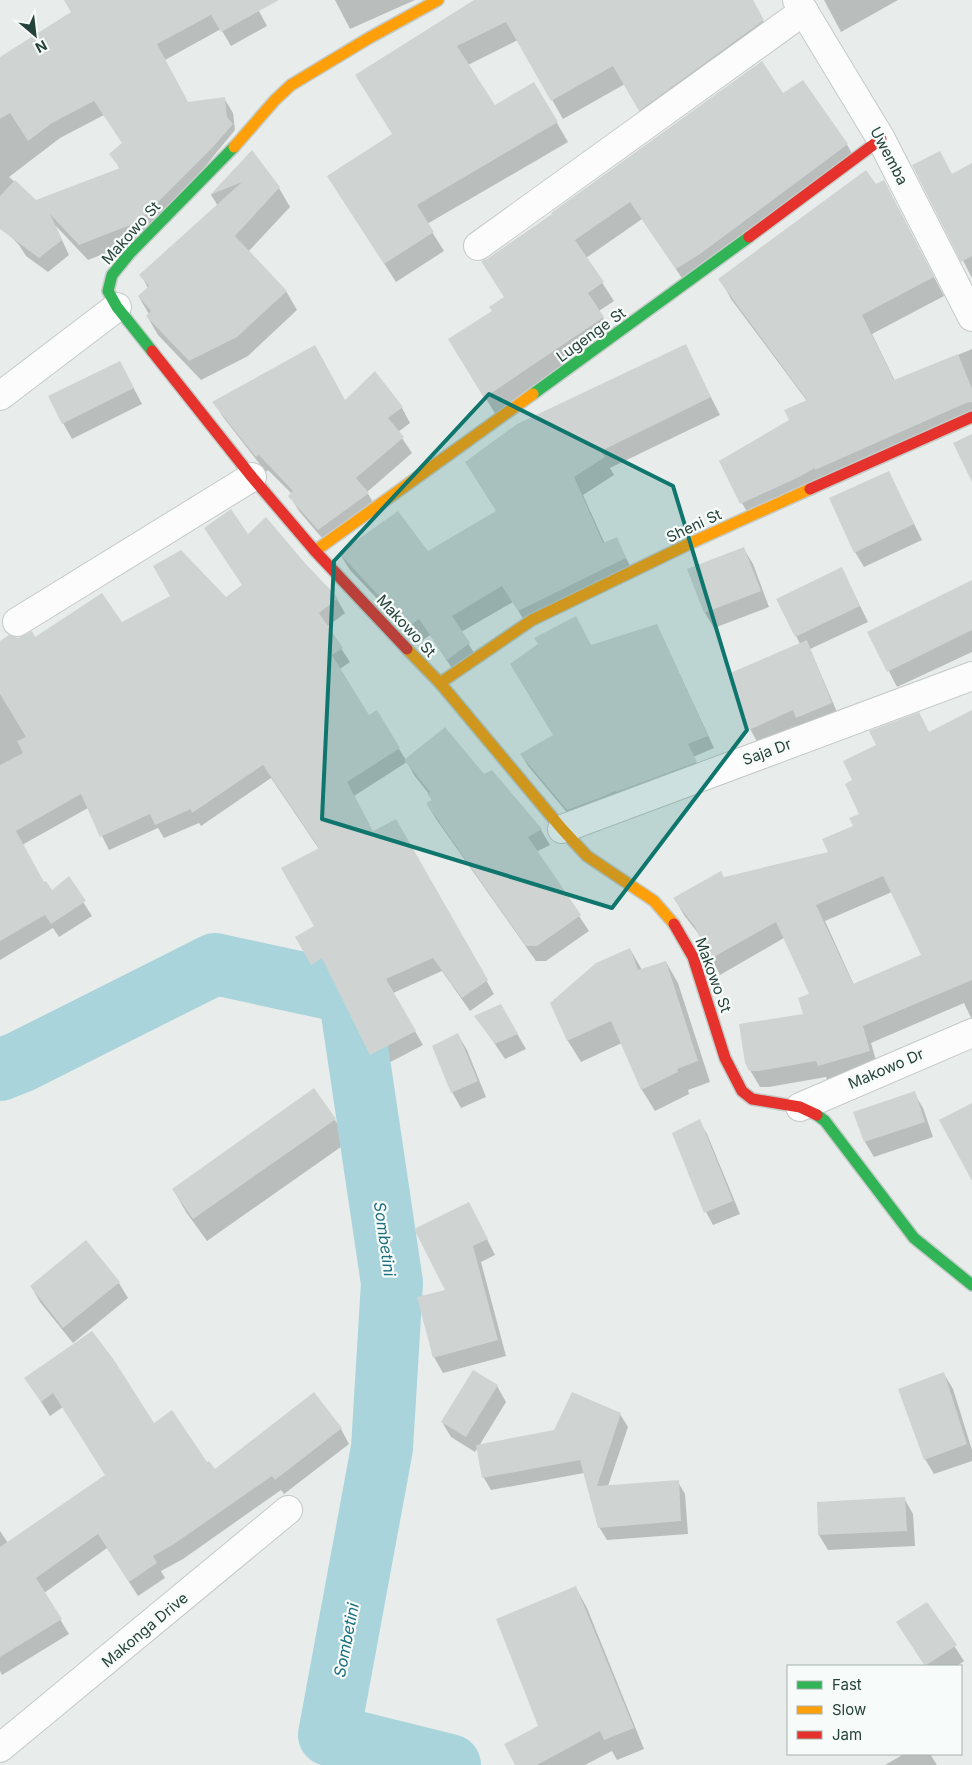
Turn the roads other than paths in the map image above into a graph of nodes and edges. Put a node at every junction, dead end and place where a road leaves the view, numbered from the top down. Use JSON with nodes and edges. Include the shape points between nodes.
{"nodes":[{"id":1,"x":438,"y":0,"type":"edge"},
{"id":2,"x":801,"y":5,"type":"edge"},
{"id":3,"x":881,"y":139,"type":"junction"},
{"id":4,"x":478,"y":246,"type":"dead end"},
{"id":5,"x":117,"y":307,"type":"junction"},
{"id":6,"x":972,"y":317,"type":"edge"},
{"id":7,"x":0,"y":396,"type":"edge"},
{"id":8,"x":972,"y":417,"type":"edge"},
{"id":9,"x":252,"y":477,"type":"junction"},
{"id":10,"x":315,"y":551,"type":"junction"},
{"id":11,"x":17,"y":622,"type":"dead end"},
{"id":12,"x":972,"y":676,"type":"edge"},
{"id":13,"x":440,"y":683,"type":"junction"},
{"id":14,"x":562,"y":829,"type":"junction"},
{"id":15,"x":972,"y":1033,"type":"edge"},
{"id":16,"x":800,"y":1107,"type":"junction"},
{"id":17,"x":972,"y":1285,"type":"edge"},
{"id":18,"x":288,"y":1510,"type":"dead end"},
{"id":19,"x":0,"y":1748,"type":"edge"}],
"edges":[{"from":1,"to":5,"type":"street","name":"Makowo St","via":[[298,81],[275,100],[112,275],[108,291]]},
{"from":2,"to":3,"type":"street","name":"Uwemba"},
{"from":2,"to":4,"type":"street"},
{"from":3,"to":6,"type":"street","name":"Uwemba"},
{"from":3,"to":10,"type":"street","name":"Lugenge St"},
{"from":5,"to":7,"type":"street"},
{"from":5,"to":9,"type":"street","name":"Makowo St"},
{"from":8,"to":13,"type":"street","name":"Sheni St","via":[[695,540],[532,620]]},
{"from":9,"to":10,"type":"street","name":"Makowo St"},
{"from":9,"to":11,"type":"street"},
{"from":10,"to":13,"type":"street","name":"Makowo St"},
{"from":12,"to":14,"type":"street","name":"Saja Dr"},
{"from":13,"to":14,"type":"street","name":"Makowo St"},
{"from":14,"to":16,"type":"street","name":"Makowo St","via":[[587,856],[654,901],[681,934],[693,957],[725,1058],[742,1091],[752,1099]]},
{"from":15,"to":16,"type":"street","name":"Makowo Dr"},
{"from":16,"to":17,"type":"street","name":"Makowo St","via":[[825,1121],[914,1238]]},
{"from":18,"to":19,"type":"street","name":"Makonga Drive"}]}
